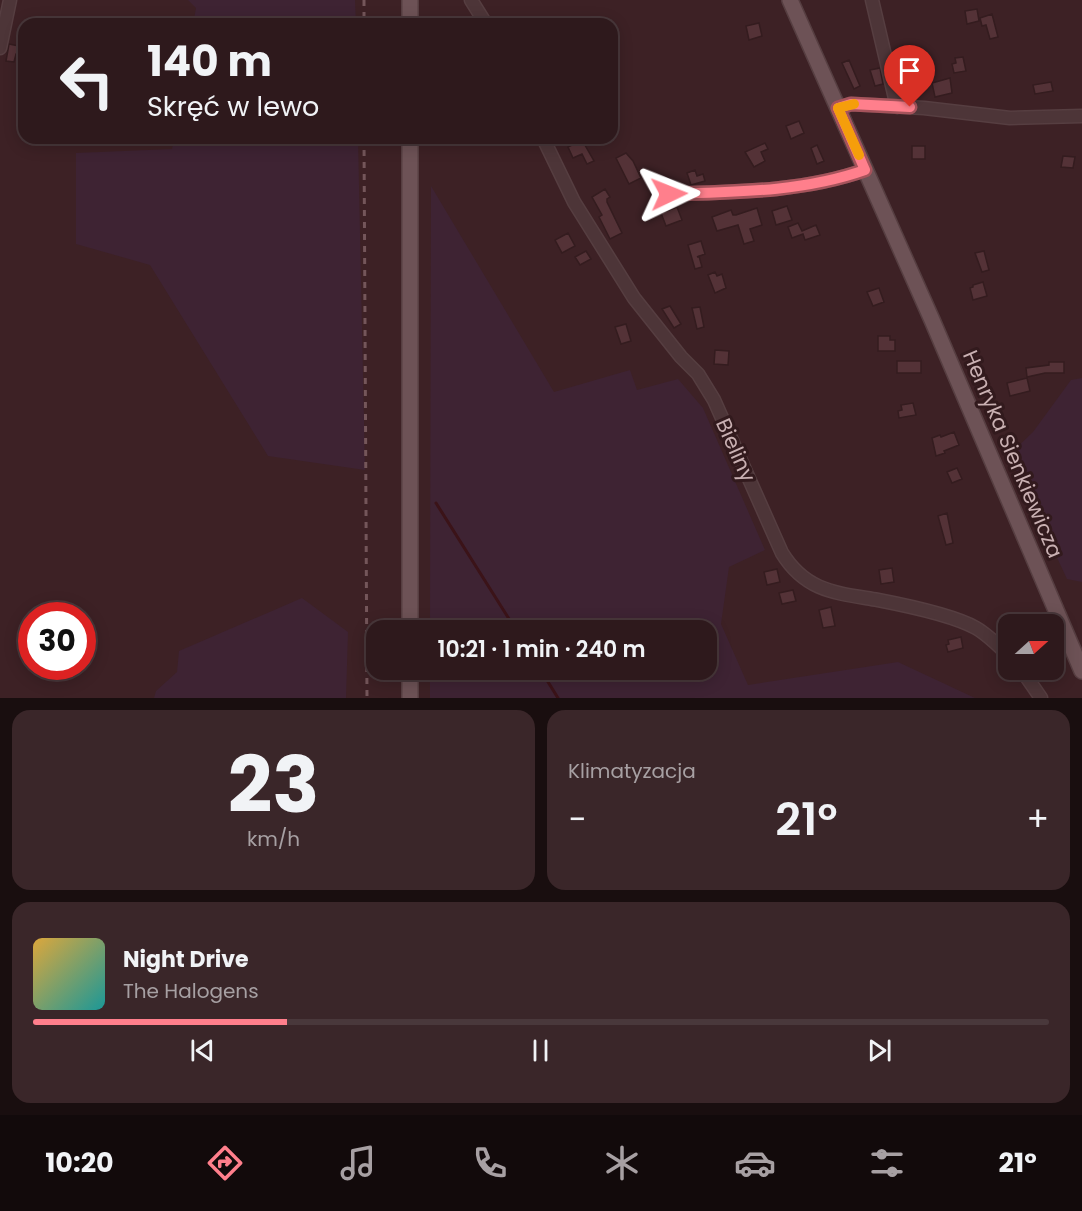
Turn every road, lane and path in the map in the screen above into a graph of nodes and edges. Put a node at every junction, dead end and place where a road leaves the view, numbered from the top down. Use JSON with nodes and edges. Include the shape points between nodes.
{"nodes":[{"id":1,"x":10,"y":0,"type":"edge"},
{"id":2,"x":410,"y":0,"type":"edge"},
{"id":3,"x":471,"y":0,"type":"edge"},
{"id":4,"x":790,"y":0,"type":"edge"},
{"id":5,"x":872,"y":0,"type":"edge"},
{"id":6,"x":410,"y":18,"type":"edge"},
{"id":7,"x":482,"y":18,"type":"edge"},
{"id":8,"x":0,"y":48,"type":"edge"},
{"id":9,"x":897,"y":107,"type":"junction"},
{"id":10,"x":838,"y":108,"type":"junction"},
{"id":11,"x":1082,"y":116,"type":"edge"},
{"id":12,"x":410,"y":144,"type":"edge"},
{"id":13,"x":546,"y":144,"type":"edge"},
{"id":14,"x":865,"y":170,"type":"junction"},
{"id":15,"x":669,"y":194,"type":"dead end"},
{"id":16,"x":410,"y":620,"type":"edge"},
{"id":17,"x":998,"y":646,"type":"edge"},
{"id":18,"x":1082,"y":671,"type":"edge"},
{"id":19,"x":410,"y":680,"type":"edge"},
{"id":20,"x":1029,"y":680,"type":"edge"},
{"id":21,"x":410,"y":698,"type":"edge"},
{"id":22,"x":1041,"y":698,"type":"edge"}],
"edges":[{"from":1,"to":8,"type":"street"},
{"from":2,"to":6,"type":"main road"},
{"from":3,"to":7,"type":"street"},
{"from":4,"to":10,"type":"main road","name":"Henryka Sienkiewicza"},
{"from":5,"to":9,"type":"street"},
{"from":9,"to":10,"type":"street","via":[[851,104]]},
{"from":9,"to":11,"type":"street","via":[[1010,118]]},
{"from":10,"to":14,"type":"main road","name":"Henryka Sienkiewicza"},
{"from":12,"to":16,"type":"main road"},
{"from":13,"to":17,"type":"street","name":"Bieliny","via":[[574,202],[634,298],[698,374],[714,400],[790,566],[824,590],[924,611],[974,627]]},
{"from":14,"to":15,"type":"street","via":[[840,179],[753,191]]},
{"from":14,"to":18,"type":"main road","name":"Henryka Sienkiewicza"},
{"from":19,"to":21,"type":"main road"},
{"from":20,"to":22,"type":"street"}]}
